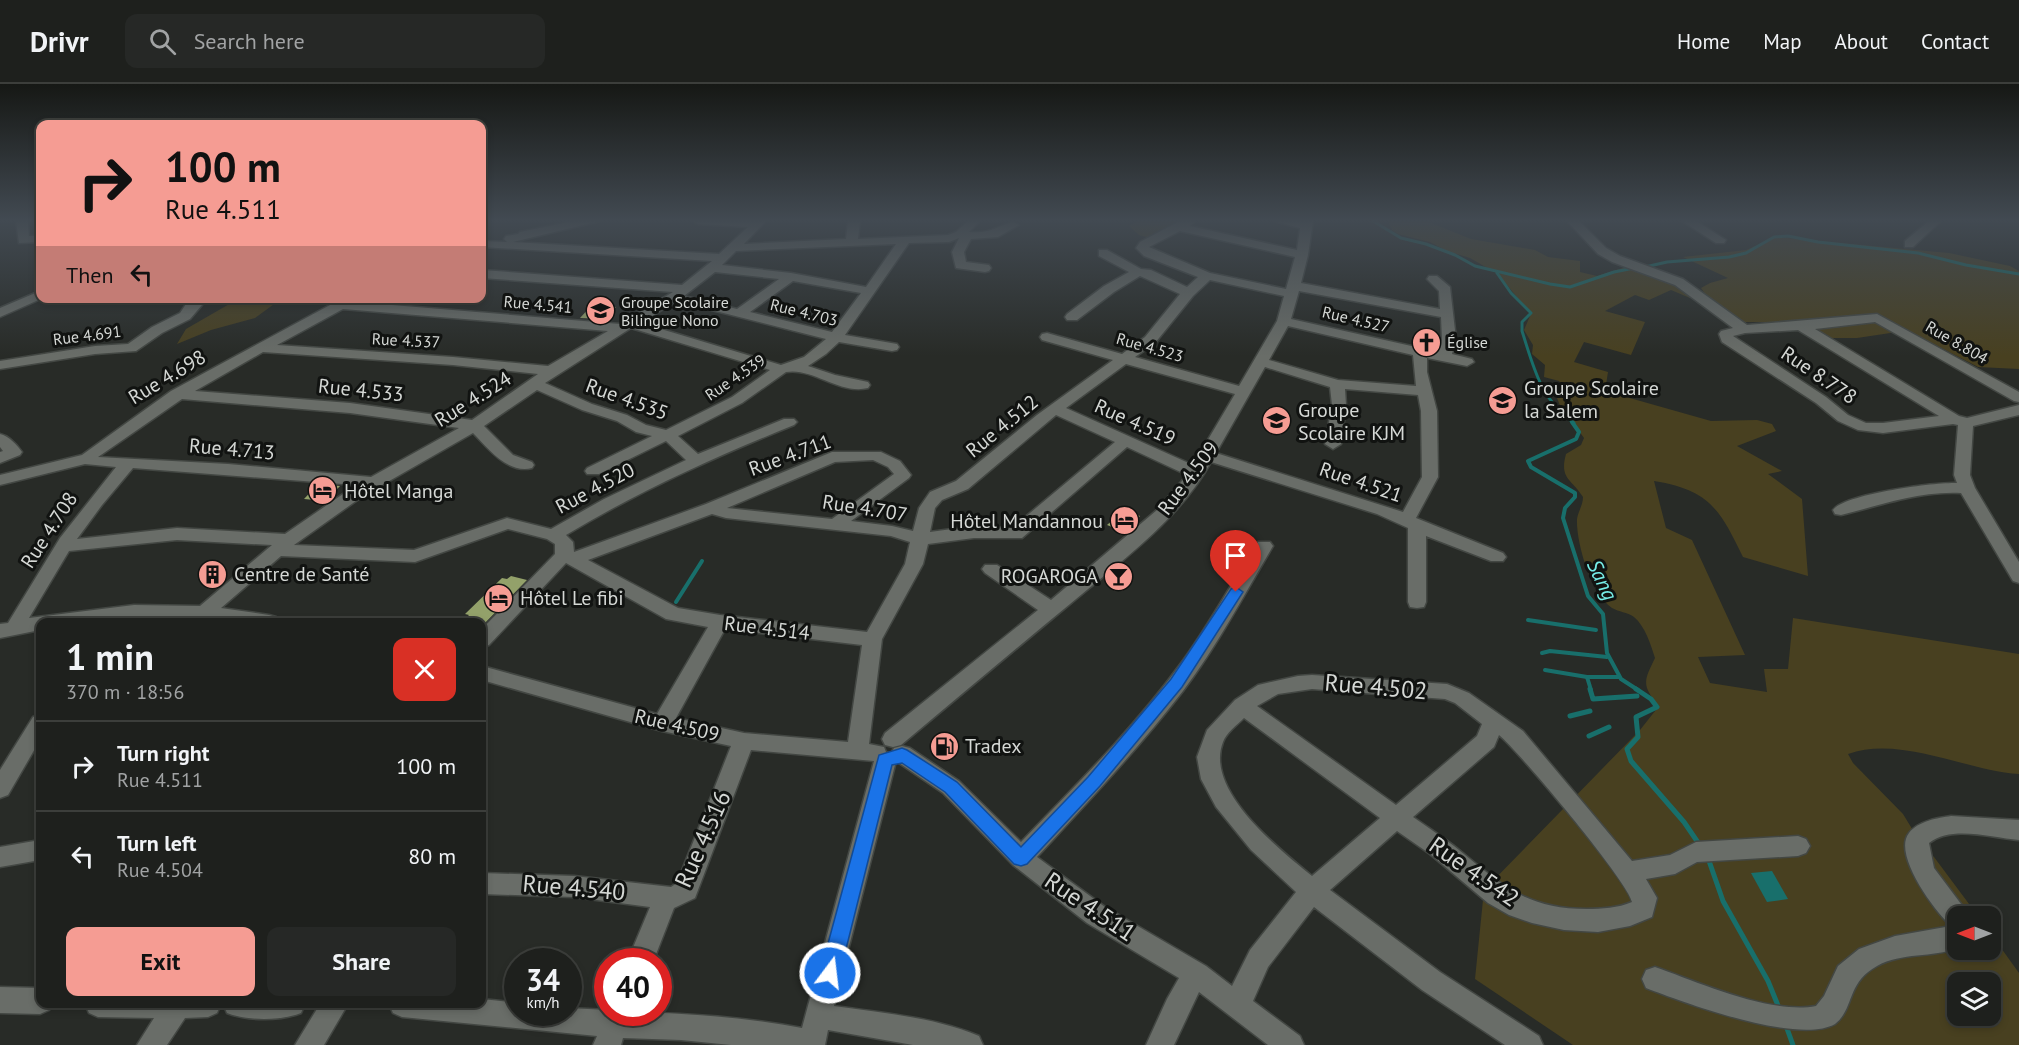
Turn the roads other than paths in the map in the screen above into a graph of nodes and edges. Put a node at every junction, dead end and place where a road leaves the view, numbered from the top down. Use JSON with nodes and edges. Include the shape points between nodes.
{"nodes":[{"id":1,"x":712,"y":266,"type":"edge"},
{"id":2,"x":750,"y":266,"type":"edge"},
{"id":3,"x":887,"y":266,"type":"edge"},
{"id":4,"x":967,"y":266,"type":"edge"},
{"id":5,"x":1127,"y":266,"type":"edge"},
{"id":6,"x":1181,"y":266,"type":"edge"},
{"id":7,"x":1300,"y":266,"type":"edge"},
{"id":8,"x":1635,"y":266,"type":"edge"},
{"id":9,"x":985,"y":268,"type":"dead end"},
{"id":10,"x":1138,"y":272,"type":"junction"},
{"id":11,"x":486,"y":274,"type":"edge"},
{"id":12,"x":1207,"y":276,"type":"junction"},
{"id":13,"x":791,"y":277,"type":"junction"},
{"id":14,"x":1434,"y":279,"type":"dead end"},
{"id":15,"x":1294,"y":290,"type":"junction"},
{"id":16,"x":869,"y":291,"type":"junction"},
{"id":17,"x":679,"y":293,"type":"junction"},
{"id":18,"x":1188,"y":293,"type":"junction"},
{"id":19,"x":36,"y":296,"type":"edge"},
{"id":20,"x":196,"y":303,"type":"edge"},
{"id":21,"x":346,"y":303,"type":"edge"},
{"id":22,"x":360,"y":303,"type":"edge"},
{"id":23,"x":0,"y":313,"type":"edge"},
{"id":24,"x":740,"y":313,"type":"junction"},
{"id":25,"x":1447,"y":314,"type":"junction"},
{"id":26,"x":1072,"y":316,"type":"dead end"},
{"id":27,"x":1284,"y":321,"type":"junction"},
{"id":28,"x":627,"y":326,"type":"junction"},
{"id":29,"x":1801,"y":326,"type":"junction"},
{"id":30,"x":1744,"y":329,"type":"junction"},
{"id":31,"x":835,"y":337,"type":"junction"},
{"id":32,"x":1047,"y":338,"type":"dead end"},
{"id":33,"x":891,"y":347,"type":"dead end"},
{"id":34,"x":258,"y":348,"type":"junction"},
{"id":35,"x":1420,"y":352,"type":"junction"},
{"id":36,"x":1444,"y":357,"type":"junction"},
{"id":37,"x":1123,"y":358,"type":"junction"},
{"id":38,"x":1261,"y":362,"type":"junction"},
{"id":39,"x":1467,"y":362,"type":"dead end"},
{"id":40,"x":0,"y":365,"type":"edge"},
{"id":41,"x":798,"y":367,"type":"junction"},
{"id":42,"x":781,"y":369,"type":"junction"},
{"id":43,"x":551,"y":371,"type":"junction"},
{"id":44,"x":536,"y":384,"type":"junction"},
{"id":45,"x":1337,"y":384,"type":"junction"},
{"id":46,"x":863,"y":386,"type":"dead end"},
{"id":47,"x":1425,"y":391,"type":"junction"},
{"id":48,"x":1244,"y":392,"type":"junction"},
{"id":49,"x":177,"y":394,"type":"junction"},
{"id":50,"x":2019,"y":398,"type":"edge"},
{"id":51,"x":1056,"y":409,"type":"junction"},
{"id":52,"x":2019,"y":410,"type":"edge"},
{"id":53,"x":1960,"y":421,"type":"junction"},
{"id":54,"x":789,"y":422,"type":"dead end"},
{"id":55,"x":474,"y":425,"type":"junction"},
{"id":56,"x":668,"y":435,"type":"junction"},
{"id":57,"x":0,"y":439,"type":"edge"},
{"id":58,"x":1125,"y":441,"type":"junction"},
{"id":59,"x":1333,"y":444,"type":"dead end"},
{"id":60,"x":1208,"y":456,"type":"junction"},
{"id":61,"x":0,"y":458,"type":"edge"},
{"id":62,"x":88,"y":458,"type":"junction"},
{"id":63,"x":698,"y":462,"type":"junction"},
{"id":64,"x":129,"y":463,"type":"junction"},
{"id":65,"x":526,"y":465,"type":"dead end"},
{"id":66,"x":593,"y":471,"type":"dead end"},
{"id":67,"x":1197,"y":473,"type":"junction"},
{"id":68,"x":0,"y":480,"type":"edge"},
{"id":69,"x":374,"y":482,"type":"junction"},
{"id":70,"x":1967,"y":488,"type":"junction"},
{"id":71,"x":712,"y":508,"type":"junction"},
{"id":72,"x":1841,"y":510,"type":"dead end"},
{"id":73,"x":1412,"y":523,"type":"junction"},
{"id":74,"x":836,"y":524,"type":"junction"},
{"id":75,"x":553,"y":535,"type":"junction"},
{"id":76,"x":921,"y":539,"type":"junction"},
{"id":77,"x":282,"y":545,"type":"junction"},
{"id":78,"x":64,"y":546,"type":"junction"},
{"id":79,"x":1263,"y":546,"type":"dead end"},
{"id":80,"x":569,"y":557,"type":"junction"},
{"id":81,"x":1497,"y":557,"type":"dead end"},
{"id":82,"x":991,"y":569,"type":"dead end"},
{"id":83,"x":2018,"y":575,"type":"edge"},
{"id":84,"x":1417,"y":602,"type":"dead end"},
{"id":85,"x":1051,"y":609,"type":"junction"},
{"id":86,"x":206,"y":611,"type":"junction"},
{"id":87,"x":112,"y":617,"type":"edge"},
{"id":88,"x":61,"y":618,"type":"edge"},
{"id":89,"x":246,"y":618,"type":"edge"},
{"id":90,"x":720,"y":622,"type":"junction"},
{"id":91,"x":36,"y":623,"type":"edge"},
{"id":92,"x":7,"y":629,"type":"edge"},
{"id":93,"x":486,"y":636,"type":"edge"},
{"id":94,"x":872,"y":639,"type":"junction"},
{"id":95,"x":486,"y":674,"type":"edge"},
{"id":96,"x":1242,"y":706,"type":"junction"},
{"id":97,"x":1493,"y":721,"type":"junction"},
{"id":98,"x":662,"y":723,"type":"junction"},
{"id":99,"x":744,"y":741,"type":"junction"},
{"id":100,"x":32,"y":747,"type":"edge"},
{"id":101,"x":883,"y":751,"type":"junction"},
{"id":102,"x":0,"y":789,"type":"edge"},
{"id":103,"x":1397,"y":819,"type":"junction"},
{"id":104,"x":2019,"y":830,"type":"edge"},
{"id":105,"x":1798,"y":846,"type":"dead end"},
{"id":106,"x":36,"y":851,"type":"edge"},
{"id":107,"x":0,"y":857,"type":"edge"},
{"id":108,"x":1021,"y":858,"type":"junction"},
{"id":109,"x":1628,"y":872,"type":"junction"},
{"id":110,"x":486,"y":883,"type":"edge"},
{"id":111,"x":1312,"y":891,"type":"junction"},
{"id":112,"x":665,"y":899,"type":"junction"},
{"id":113,"x":1948,"y":906,"type":"edge"},
{"id":114,"x":1947,"y":939,"type":"edge"},
{"id":115,"x":646,"y":948,"type":"edge"},
{"id":116,"x":1197,"y":975,"type":"junction"},
{"id":117,"x":1655,"y":979,"type":"dead end"},
{"id":118,"x":0,"y":1000,"type":"edge"},
{"id":119,"x":36,"y":1001,"type":"edge"},
{"id":120,"x":1238,"y":1005,"type":"junction"},
{"id":121,"x":176,"y":1008,"type":"edge"},
{"id":122,"x":332,"y":1008,"type":"edge"},
{"id":123,"x":437,"y":1008,"type":"edge"},
{"id":124,"x":819,"y":1016,"type":"junction"},
{"id":125,"x":614,"y":1028,"type":"edge"},
{"id":126,"x":811,"y":1044,"type":"edge"},
{"id":127,"x":151,"y":1045,"type":"edge"},
{"id":128,"x":309,"y":1045,"type":"edge"},
{"id":129,"x":969,"y":1045,"type":"edge"},
{"id":130,"x":1160,"y":1045,"type":"edge"},
{"id":131,"x":1290,"y":1045,"type":"edge"},
{"id":132,"x":1529,"y":1045,"type":"edge"}],
"edges":[{"from":1,"to":17,"type":"street","name":"Rue 4.524"},
{"from":2,"to":13,"type":"street"},
{"from":3,"to":16,"type":"street"},
{"from":4,"to":9,"type":"street"},
{"from":5,"to":10,"type":"street"},
{"from":6,"to":12,"type":"street"},
{"from":7,"to":15,"type":"street","name":"Rue 4.509"},
{"from":8,"to":30,"type":"street","via":[[1679,282]]},
{"from":10,"to":18,"type":"street"},
{"from":10,"to":26,"type":"street"},
{"from":11,"to":17,"type":"street","name":"Rue 4.703"},
{"from":12,"to":15,"type":"street"},
{"from":12,"to":18,"type":"street","name":"Rue 4.512"},
{"from":13,"to":16,"type":"street"},
{"from":13,"to":24,"type":"street"},
{"from":14,"to":25,"type":"street","via":[[1444,290]]},
{"from":15,"to":25,"type":"street"},
{"from":15,"to":27,"type":"street","name":"Rue 4.509"},
{"from":16,"to":31,"type":"street"},
{"from":17,"to":24,"type":"street","name":"Rue 4.703"},
{"from":17,"to":28,"type":"street","name":"Rue 4.524"},
{"from":18,"to":37,"type":"street","name":"Rue 4.512","via":[[1150,340]]},
{"from":19,"to":23,"type":"street"},
{"from":20,"to":40,"type":"street","name":"Rue 4.691","via":[[185,316],[131,348]]},
{"from":21,"to":34,"type":"street","name":"Rue 4.698"},
{"from":22,"to":28,"type":"street","name":"Rue 4.541"},
{"from":24,"to":31,"type":"street","name":"Rue 4.703"},
{"from":25,"to":36,"type":"street","via":[[1449,339]]},
{"from":27,"to":35,"type":"street","name":"Rue 4.527"},
{"from":27,"to":38,"type":"street","name":"Rue 4.509"},
{"from":28,"to":42,"type":"street","name":"Rue 4.539"},
{"from":28,"to":43,"type":"street","name":"Rue 4.524"},
{"from":29,"to":30,"type":"street","name":"Rue 8.778"},
{"from":29,"to":50,"type":"street","name":"Rue 8.804","via":[[1877,318]]},
{"from":29,"to":53,"type":"street","name":"Rue 8.778"},
{"from":30,"to":53,"type":"street","name":"Rue 8.778","via":[[1726,334],[1726,339],[1854,424],[1883,428]]},
{"from":31,"to":33,"type":"street","name":"Rue 4.703"},
{"from":31,"to":41,"type":"street"},
{"from":32,"to":37,"type":"street","name":"Rue 4.523"},
{"from":34,"to":43,"type":"street","name":"Rue 4.537"},
{"from":34,"to":49,"type":"street","name":"Rue 4.698"},
{"from":35,"to":36,"type":"street","name":"Rue 4.527"},
{"from":35,"to":47,"type":"street"},
{"from":36,"to":39,"type":"street"},
{"from":37,"to":48,"type":"street","name":"Rue 4.523"},
{"from":37,"to":51,"type":"street","name":"Rue 4.512"},
{"from":38,"to":45,"type":"street"},
{"from":38,"to":48,"type":"street","name":"Rue 4.509"},
{"from":41,"to":42,"type":"street"},
{"from":41,"to":46,"type":"street"},
{"from":42,"to":56,"type":"street","name":"Rue 4.539","via":[[740,399]]},
{"from":43,"to":44,"type":"street","name":"Rue 4.524"},
{"from":44,"to":55,"type":"street","name":"Rue 4.524"},
{"from":44,"to":56,"type":"street","name":"Rue 4.535","via":[[641,429]]},
{"from":45,"to":47,"type":"street"},
{"from":45,"to":59,"type":"street","via":[[1339,405]]},
{"from":47,"to":73,"type":"street","via":[[1430,477]]},
{"from":48,"to":60,"type":"street","name":"Rue 4.509"},
{"from":49,"to":55,"type":"street","name":"Rue 4.533","via":[[350,408]]},
{"from":49,"to":62,"type":"street","name":"Rue 4.698","via":[[119,431]]},
{"from":51,"to":58,"type":"street","name":"Rue 4.519"},
{"from":51,"to":76,"type":"street","name":"Rue 4.512","via":[[962,485],[936,496],[927,508]]},
{"from":52,"to":53,"type":"street","name":"Rue 8.778"},
{"from":53,"to":70,"type":"street","via":[[1962,475]]},
{"from":54,"to":63,"type":"street","name":"Rue 4.520"},
{"from":55,"to":65,"type":"street","via":[[507,458]]},
{"from":55,"to":69,"type":"street","name":"Rue 4.524"},
{"from":56,"to":63,"type":"street","name":"Rue 4.535"},
{"from":56,"to":66,"type":"street","name":"Rue 4.539"},
{"from":57,"to":61,"type":"street","via":[[14,452]]},
{"from":58,"to":67,"type":"street","name":"Rue 4.519"},
{"from":58,"to":76,"type":"street","name":"Rue 4.707","via":[[1021,532],[974,532]]},
{"from":60,"to":67,"type":"street","name":"Rue 4.509"},
{"from":60,"to":73,"type":"street","name":"Rue 4.521","via":[[1355,500]]},
{"from":62,"to":64,"type":"street","name":"Rue 4.713"},
{"from":62,"to":68,"type":"street","name":"Rue 4.698"},
{"from":63,"to":75,"type":"street","name":"Rue 4.520","via":[[591,511]]},
{"from":64,"to":69,"type":"street","name":"Rue 4.713"},
{"from":64,"to":78,"type":"street","name":"Rue 4.708","via":[[103,489]]},
{"from":67,"to":85,"type":"street","name":"Rue 4.509","via":[[1163,514]]},
{"from":69,"to":77,"type":"street","name":"Rue 4.524"},
{"from":70,"to":72,"type":"street","via":[[1913,489]]},
{"from":70,"to":83,"type":"street"},
{"from":71,"to":74,"type":"street","name":"Rue 4.707","via":[[726,513]]},
{"from":71,"to":74,"type":"street","name":"Rue 4.711","via":[[832,457],[875,455],[901,471],[903,475]]},
{"from":71,"to":80,"type":"street"},
{"from":73,"to":81,"type":"street","name":"Rue 4.521"},
{"from":73,"to":84,"type":"street"},
{"from":74,"to":76,"type":"street","name":"Rue 4.707"},
{"from":75,"to":77,"type":"street","via":[[507,523],[422,555]]},
{"from":75,"to":80,"type":"street","name":"Rue 4.520","via":[[564,542]]},
{"from":76,"to":94,"type":"street","name":"Rue 4.512","via":[[914,564]]},
{"from":77,"to":78,"type":"street","via":[[177,534]]},
{"from":77,"to":86,"type":"street","name":"Rue 4.524"},
{"from":78,"to":92,"type":"street","name":"Rue 4.708"},
{"from":79,"to":108,"type":"street","via":[[1177,683],[1094,782]]},
{"from":80,"to":90,"type":"street","name":"Rue 4.514","via":[[661,608]]},
{"from":80,"to":93,"type":"street"},
{"from":82,"to":85,"type":"street"},
{"from":85,"to":101,"type":"street","name":"Rue 4.509"},
{"from":86,"to":87,"type":"street","via":[[161,609]]},
{"from":86,"to":89,"type":"street"},
{"from":87,"to":88,"type":"street"},
{"from":90,"to":94,"type":"street","name":"Rue 4.514"},
{"from":90,"to":98,"type":"street"},
{"from":91,"to":92,"type":"street"},
{"from":94,"to":101,"type":"street"},
{"from":95,"to":98,"type":"street","name":"Rue 4.509"},
{"from":96,"to":97,"type":"street","name":"Rue 4.502","via":[[1270,687],[1312,682],[1447,692]]},
{"from":96,"to":103,"type":"street","name":"Rue 4.542"},
{"from":96,"to":111,"type":"street","name":"Rue 4.502","via":[[1212,739],[1209,760],[1215,786],[1258,843]]},
{"from":97,"to":103,"type":"street","via":[[1486,741]]},
{"from":97,"to":109,"type":"street","name":"Rue 4.542","via":[[1521,744]]},
{"from":98,"to":99,"type":"street","name":"Rue 4.509"},
{"from":99,"to":101,"type":"street","name":"Rue 4.509"},
{"from":99,"to":112,"type":"street","name":"Rue 4.516","via":[[686,890]]},
{"from":100,"to":102,"type":"street"},
{"from":101,"to":108,"type":"street","name":"Rue 4.511","via":[[951,787]]},
{"from":101,"to":124,"type":"street"},
{"from":103,"to":109,"type":"street","name":"Rue 4.542","via":[[1490,889],[1517,906],[1548,916],[1578,921],[1633,915],[1643,909],[1645,898]]},
{"from":103,"to":111,"type":"street"},
{"from":104,"to":113,"type":"street","via":[[1939,827],[1925,831],[1917,839],[1921,867]]},
{"from":105,"to":109,"type":"street","via":[[1696,852],[1675,864]]},
{"from":106,"to":107,"type":"street"},
{"from":108,"to":116,"type":"street","name":"Rue 4.511","via":[[1096,915]]},
{"from":110,"to":112,"type":"street","name":"Rue 4.540","via":[[615,889]]},
{"from":111,"to":120,"type":"street","via":[[1258,959]]},
{"from":111,"to":132,"type":"street","name":"Rue 4.502","via":[[1431,981]]},
{"from":112,"to":115,"type":"street","name":"Rue 4.516"},
{"from":114,"to":117,"type":"street","via":[[1898,945],[1872,956],[1847,975],[1835,1003],[1822,1017],[1806,1021],[1770,1016]]},
{"from":116,"to":120,"type":"street","name":"Rue 4.511"},
{"from":116,"to":130,"type":"street","via":[[1181,997]]},
{"from":118,"to":119,"type":"street"},
{"from":120,"to":131,"type":"street","name":"Rue 4.511"},
{"from":121,"to":127,"type":"street"},
{"from":122,"to":128,"type":"street"},
{"from":123,"to":125,"type":"street"},
{"from":124,"to":126,"type":"street"},
{"from":124,"to":129,"type":"street"},
{"from":125,"to":126,"type":"street","via":[[681,1027],[774,1036]]}]}
